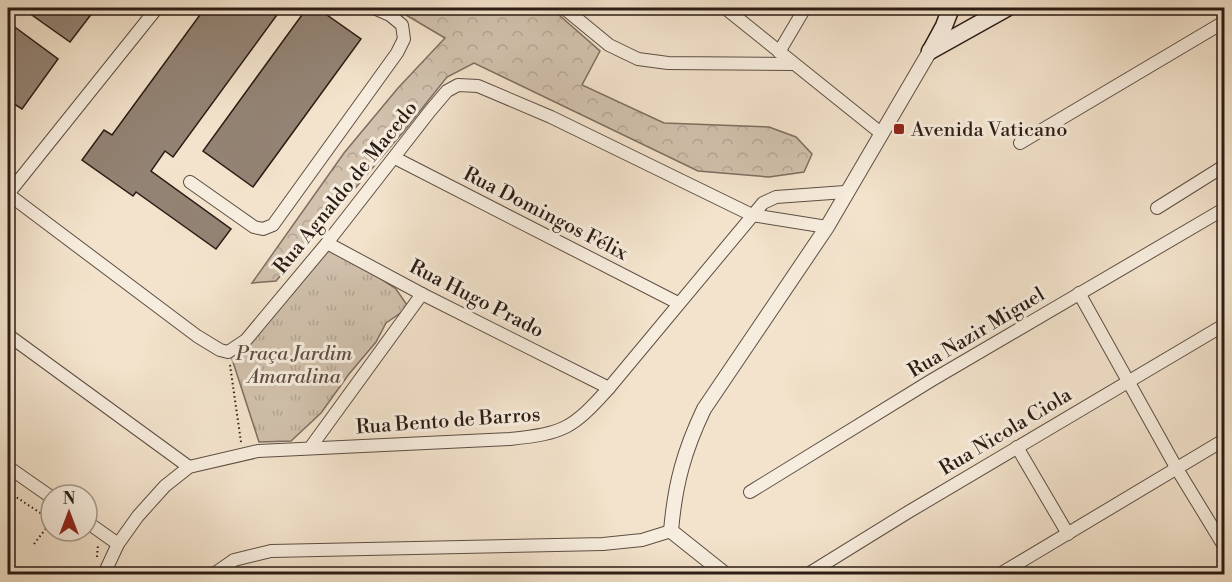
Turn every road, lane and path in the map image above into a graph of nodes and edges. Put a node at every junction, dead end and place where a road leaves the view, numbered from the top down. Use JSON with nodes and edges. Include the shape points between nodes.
{"nodes":[{"id":1,"x":157,"y":8,"type":"edge"},
{"id":2,"x":374,"y":8,"type":"edge"},
{"id":3,"x":564,"y":8,"type":"edge"},
{"id":4,"x":725,"y":8,"type":"edge"},
{"id":5,"x":805,"y":8,"type":"edge"},
{"id":6,"x":951,"y":8,"type":"edge"},
{"id":7,"x":1007,"y":8,"type":"edge"},
{"id":8,"x":1224,"y":22,"type":"edge"},
{"id":9,"x":930,"y":51,"type":"junction"},
{"id":10,"x":778,"y":52,"type":"junction"},
{"id":11,"x":794,"y":64,"type":"junction"},
{"id":12,"x":882,"y":134,"type":"junction"},
{"id":13,"x":1020,"y":143,"type":"dead end"},
{"id":14,"x":395,"y":158,"type":"junction"},
{"id":15,"x":1224,"y":166,"type":"edge"},
{"id":16,"x":190,"y":182,"type":"dead end"},
{"id":17,"x":845,"y":192,"type":"junction"},
{"id":18,"x":8,"y":194,"type":"edge"},
{"id":19,"x":1157,"y":208,"type":"dead end"},
{"id":20,"x":1224,"y":209,"type":"edge"},
{"id":21,"x":752,"y":215,"type":"junction"},
{"id":22,"x":827,"y":226,"type":"junction"},
{"id":23,"x":327,"y":243,"type":"junction"},
{"id":24,"x":1079,"y":293,"type":"junction"},
{"id":25,"x":422,"y":294,"type":"junction"},
{"id":26,"x":678,"y":303,"type":"junction"},
{"id":27,"x":1224,"y":325,"type":"edge"},
{"id":28,"x":8,"y":335,"type":"edge"},
{"id":29,"x":228,"y":352,"type":"junction"},
{"id":30,"x":1128,"y":380,"type":"junction"},
{"id":31,"x":609,"y":388,"type":"junction"},
{"id":32,"x":1224,"y":440,"type":"edge"},
{"id":33,"x":1017,"y":447,"type":"junction"},
{"id":34,"x":310,"y":448,"type":"junction"},
{"id":35,"x":243,"y":454,"type":"junction"},
{"id":36,"x":8,"y":466,"type":"edge"},
{"id":37,"x":189,"y":467,"type":"junction"},
{"id":38,"x":1178,"y":469,"type":"junction"},
{"id":39,"x":39,"y":488,"type":"edge"},
{"id":40,"x":8,"y":491,"type":"edge"},
{"id":41,"x":750,"y":492,"type":"dead end"},
{"id":42,"x":13,"y":495,"type":"junction"},
{"id":43,"x":8,"y":500,"type":"edge"},
{"id":44,"x":39,"y":513,"type":"edge"},
{"id":45,"x":99,"y":531,"type":"edge"},
{"id":46,"x":671,"y":531,"type":"junction"},
{"id":47,"x":1068,"y":534,"type":"junction"},
{"id":48,"x":39,"y":537,"type":"edge"},
{"id":49,"x":98,"y":543,"type":"edge"},
{"id":50,"x":34,"y":544,"type":"dead end"},
{"id":51,"x":118,"y":544,"type":"junction"},
{"id":52,"x":1224,"y":546,"type":"edge"},
{"id":53,"x":96,"y":559,"type":"dead end"},
{"id":54,"x":104,"y":574,"type":"edge"},
{"id":55,"x":214,"y":574,"type":"edge"},
{"id":56,"x":485,"y":574,"type":"edge"},
{"id":57,"x":532,"y":574,"type":"edge"},
{"id":58,"x":725,"y":574,"type":"edge"},
{"id":59,"x":808,"y":574,"type":"edge"},
{"id":60,"x":1000,"y":574,"type":"edge"}],
"edges":[{"from":1,"to":18,"type":"street"},
{"from":2,"to":16,"type":"street","via":[[402,25],[404,39],[273,225],[263,229],[254,226]]},
{"from":3,"to":11,"type":"street","via":[[609,45],[638,58],[668,63]]},
{"from":4,"to":10,"type":"street"},
{"from":5,"to":10,"type":"street"},
{"from":6,"to":9,"type":"main road"},
{"from":7,"to":9,"type":"main road"},
{"from":8,"to":13,"type":"street"},
{"from":9,"to":12,"type":"street"},
{"from":10,"to":11,"type":"street"},
{"from":11,"to":12,"type":"street"},
{"from":12,"to":17,"type":"street"},
{"from":14,"to":21,"type":"street","name":"Rua Agnaldo de Macedo","via":[[447,91],[458,85],[478,86]]},
{"from":14,"to":23,"type":"street","name":"Rua Agnaldo de Macedo"},
{"from":14,"to":26,"type":"street","name":"Rua Domingos Félix"},
{"from":15,"to":19,"type":"street"},
{"from":17,"to":21,"type":"street","name":"Rua Bento de Barros","via":[[776,197]]},
{"from":17,"to":22,"type":"street"},
{"from":18,"to":29,"type":"street","via":[[197,336]]},
{"from":20,"to":24,"type":"street","name":"Rua Nazir Miguel"},
{"from":21,"to":22,"type":"street"},
{"from":21,"to":26,"type":"street","name":"Rua Bento de Barros"},
{"from":22,"to":46,"type":"street","via":[[704,409],[688,441]]},
{"from":23,"to":25,"type":"street","name":"Rua Hugo Prado"},
{"from":23,"to":29,"type":"street","name":"Rua Agnaldo de Macedo","via":[[246,340]]},
{"from":24,"to":30,"type":"street"},
{"from":24,"to":41,"type":"street","name":"Rua Nazir Miguel"},
{"from":25,"to":31,"type":"street","name":"Rua Hugo Prado"},
{"from":25,"to":34,"type":"street"},
{"from":26,"to":31,"type":"street","name":"Rua Bento de Barros"},
{"from":27,"to":30,"type":"street","name":"Rua Nicola Ciola"},
{"from":28,"to":37,"type":"street"},
{"from":29,"to":35,"type":"path"},
{"from":30,"to":33,"type":"street","name":"Rua Nicola Ciola"},
{"from":30,"to":38,"type":"street"},
{"from":31,"to":34,"type":"street","name":"Rua Bento de Barros","via":[[584,415],[566,428],[545,435]]},
{"from":32,"to":38,"type":"street"},
{"from":33,"to":47,"type":"street"},
{"from":33,"to":59,"type":"street","name":"Rua Nicola Ciola"},
{"from":34,"to":35,"type":"street","name":"Rua Bento de Barros"},
{"from":35,"to":37,"type":"street","name":"Rua Bento de Barros"},
{"from":36,"to":39,"type":"street"},
{"from":37,"to":51,"type":"street","name":"Rua Bento de Barros","via":[[165,486]]},
{"from":38,"to":47,"type":"street"},
{"from":38,"to":52,"type":"street"},
{"from":40,"to":42,"type":"path"},
{"from":42,"to":43,"type":"path"},
{"from":42,"to":44,"type":"path"},
{"from":45,"to":51,"type":"street"},
{"from":46,"to":55,"type":"street","via":[[642,540],[603,544],[271,551],[234,560]]},
{"from":46,"to":58,"type":"street"},
{"from":47,"to":60,"type":"street"},
{"from":48,"to":50,"type":"path"},
{"from":49,"to":53,"type":"path"},
{"from":51,"to":54,"type":"street","name":"Rua Bento de Barros"},
{"from":56,"to":57,"type":"lane"}]}
